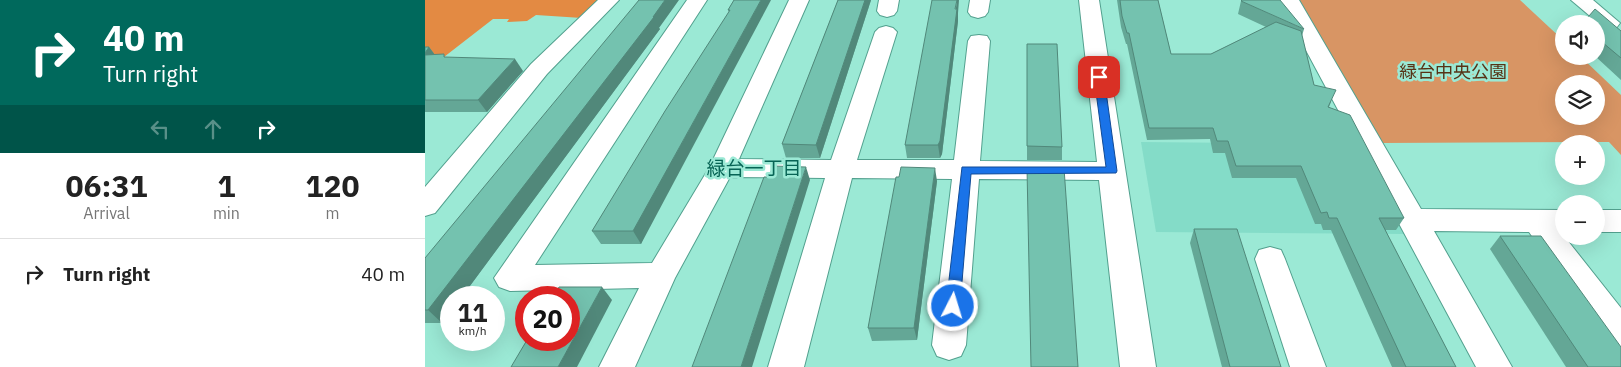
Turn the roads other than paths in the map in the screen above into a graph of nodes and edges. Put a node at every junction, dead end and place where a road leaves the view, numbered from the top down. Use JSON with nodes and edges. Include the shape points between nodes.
{"nodes":[{"id":1,"x":609,"y":0,"type":"edge"},
{"id":2,"x":697,"y":0,"type":"edge"},
{"id":3,"x":799,"y":0,"type":"edge"},
{"id":4,"x":1089,"y":0,"type":"edge"},
{"id":5,"x":1289,"y":0,"type":"edge"},
{"id":6,"x":1581,"y":0,"type":"edge"},
{"id":7,"x":887,"y":14,"type":"edge"},
{"id":8,"x":1610,"y":24,"type":"edge"},
{"id":9,"x":979,"y":41,"type":"dead end"},
{"id":10,"x":722,"y":168,"type":"junction"},
{"id":11,"x":841,"y":169,"type":"junction"},
{"id":12,"x":966,"y":170,"type":"junction"},
{"id":13,"x":1112,"y":171,"type":"junction"},
{"id":14,"x":425,"y":206,"type":"edge"},
{"id":15,"x":1412,"y":220,"type":"junction"},
{"id":16,"x":1550,"y":221,"type":"edge"},
{"id":17,"x":1605,"y":221,"type":"edge"},
{"id":18,"x":1621,"y":221,"type":"edge"},
{"id":19,"x":1271,"y":260,"type":"dead end"},
{"id":20,"x":661,"y":275,"type":"junction"},
{"id":21,"x":1621,"y":334,"type":"edge"},
{"id":22,"x":949,"y":345,"type":"dead end"},
{"id":23,"x":617,"y":367,"type":"edge"},
{"id":24,"x":786,"y":367,"type":"edge"},
{"id":25,"x":1138,"y":367,"type":"edge"},
{"id":26,"x":1308,"y":367,"type":"edge"},
{"id":27,"x":1494,"y":367,"type":"edge"}],
"edges":[{"from":1,"to":14,"type":"street","via":[[539,69]]},
{"from":2,"to":20,"type":"street","via":[[510,278]]},
{"from":3,"to":10,"type":"street"},
{"from":4,"to":13,"type":"street"},
{"from":5,"to":15,"type":"street"},
{"from":6,"to":8,"type":"street"},
{"from":7,"to":11,"type":"street"},
{"from":9,"to":12,"type":"street"},
{"from":10,"to":11,"type":"street"},
{"from":10,"to":20,"type":"street"},
{"from":11,"to":12,"type":"street"},
{"from":11,"to":24,"type":"street"},
{"from":12,"to":13,"type":"street"},
{"from":12,"to":22,"type":"street"},
{"from":13,"to":25,"type":"street"},
{"from":15,"to":16,"type":"street"},
{"from":15,"to":27,"type":"street"},
{"from":16,"to":21,"type":"street"},
{"from":17,"to":18,"type":"street"},
{"from":19,"to":26,"type":"street"},
{"from":20,"to":23,"type":"street"}]}
